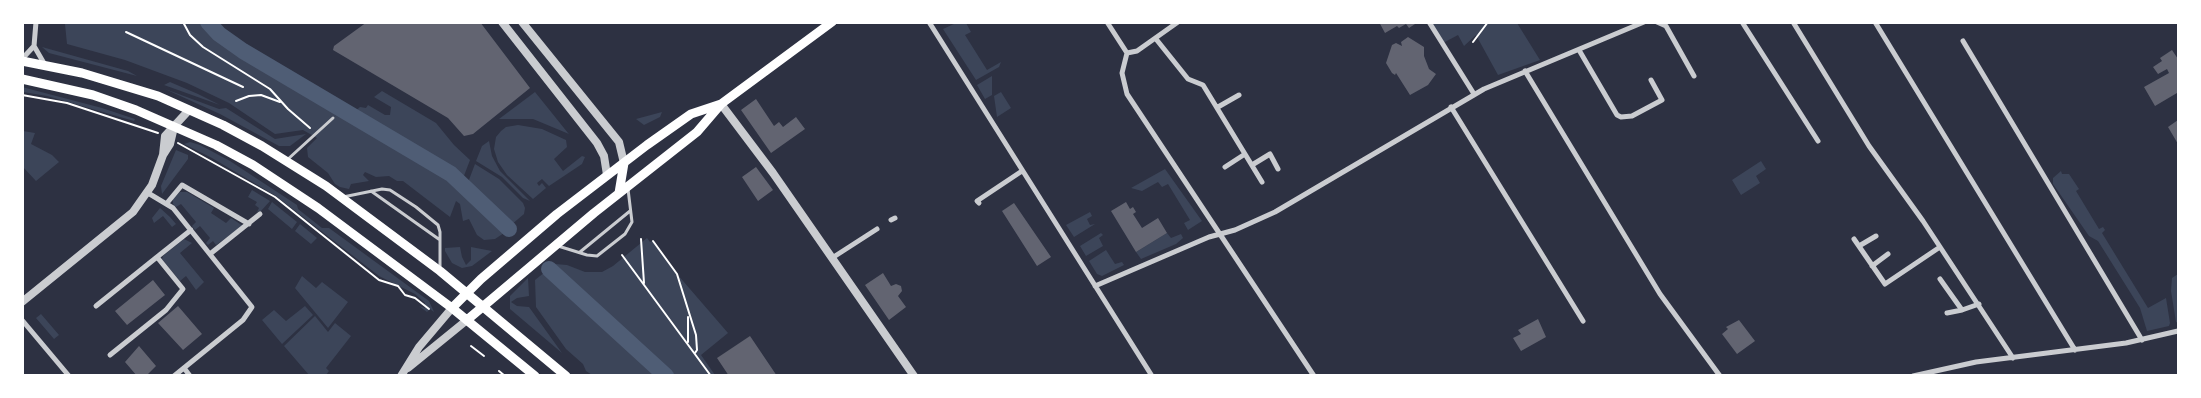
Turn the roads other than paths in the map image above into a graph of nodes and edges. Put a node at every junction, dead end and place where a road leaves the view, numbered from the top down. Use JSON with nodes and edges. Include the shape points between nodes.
{"nodes":[{"id":1,"x":36,"y":22,"type":"edge"},
{"id":2,"x":502,"y":22,"type":"edge"},
{"id":3,"x":522,"y":22,"type":"edge"},
{"id":4,"x":832,"y":22,"type":"edge"},
{"id":5,"x":929,"y":22,"type":"edge"},
{"id":6,"x":1107,"y":22,"type":"edge"},
{"id":7,"x":1178,"y":22,"type":"edge"},
{"id":8,"x":1429,"y":22,"type":"edge"},
{"id":9,"x":1644,"y":22,"type":"edge"},
{"id":10,"x":1658,"y":22,"type":"edge"},
{"id":11,"x":1742,"y":22,"type":"edge"},
{"id":12,"x":1793,"y":22,"type":"edge"},
{"id":13,"x":1875,"y":22,"type":"edge"},
{"id":14,"x":1156,"y":39,"type":"junction"},
{"id":15,"x":1963,"y":41,"type":"dead end"},
{"id":16,"x":34,"y":46,"type":"junction"},
{"id":17,"x":1579,"y":50,"type":"junction"},
{"id":18,"x":1126,"y":53,"type":"junction"},
{"id":19,"x":22,"y":60,"type":"edge"},
{"id":20,"x":46,"y":65,"type":"junction"},
{"id":21,"x":1525,"y":71,"type":"junction"},
{"id":22,"x":565,"y":76,"type":"junction"},
{"id":23,"x":1694,"y":76,"type":"dead end"},
{"id":24,"x":22,"y":79,"type":"edge"},
{"id":25,"x":1651,"y":80,"type":"dead end"},
{"id":26,"x":553,"y":87,"type":"junction"},
{"id":27,"x":1474,"y":94,"type":"junction"},
{"id":28,"x":1238,"y":95,"type":"dead end"},
{"id":29,"x":721,"y":104,"type":"junction"},
{"id":30,"x":1451,"y":107,"type":"junction"},
{"id":31,"x":1218,"y":108,"type":"junction"},
{"id":32,"x":189,"y":110,"type":"junction"},
{"id":33,"x":333,"y":118,"type":"dead end"},
{"id":34,"x":600,"y":119,"type":"junction"},
{"id":35,"x":174,"y":125,"type":"junction"},
{"id":36,"x":586,"y":130,"type":"junction"},
{"id":37,"x":1818,"y":141,"type":"dead end"},
{"id":38,"x":1245,"y":154,"type":"junction"},
{"id":39,"x":286,"y":160,"type":"junction"},
{"id":40,"x":624,"y":162,"type":"junction"},
{"id":41,"x":1252,"y":164,"type":"junction"},
{"id":42,"x":1225,"y":167,"type":"dead end"},
{"id":43,"x":1278,"y":169,"type":"dead end"},
{"id":44,"x":1022,"y":171,"type":"junction"},
{"id":45,"x":607,"y":175,"type":"junction"},
{"id":46,"x":1262,"y":182,"type":"dead end"},
{"id":47,"x":627,"y":186,"type":"junction"},
{"id":48,"x":370,"y":191,"type":"junction"},
{"id":49,"x":148,"y":193,"type":"junction"},
{"id":50,"x":619,"y":193,"type":"junction"},
{"id":51,"x":341,"y":198,"type":"junction"},
{"id":52,"x":167,"y":203,"type":"junction"},
{"id":53,"x":978,"y":203,"type":"dead end"},
{"id":54,"x":630,"y":211,"type":"junction"},
{"id":55,"x":260,"y":214,"type":"dead end"},
{"id":56,"x":249,"y":224,"type":"junction"},
{"id":57,"x":877,"y":229,"type":"dead end"},
{"id":58,"x":191,"y":230,"type":"junction"},
{"id":59,"x":1219,"y":234,"type":"junction"},
{"id":60,"x":1876,"y":236,"type":"dead end"},
{"id":61,"x":1854,"y":239,"type":"dead end"},
{"id":62,"x":440,"y":240,"type":"junction"},
{"id":63,"x":555,"y":245,"type":"junction"},
{"id":64,"x":1859,"y":246,"type":"junction"},
{"id":65,"x":1940,"y":247,"type":"junction"},
{"id":66,"x":580,"y":253,"type":"junction"},
{"id":67,"x":210,"y":254,"type":"junction"},
{"id":68,"x":1888,"y":254,"type":"dead end"},
{"id":69,"x":157,"y":257,"type":"junction"},
{"id":70,"x":832,"y":258,"type":"junction"},
{"id":71,"x":1872,"y":266,"type":"junction"},
{"id":72,"x":440,"y":271,"type":"junction"},
{"id":73,"x":1940,"y":280,"type":"dead end"},
{"id":74,"x":1095,"y":286,"type":"junction"},
{"id":75,"x":467,"y":293,"type":"junction"},
{"id":76,"x":22,"y":302,"type":"edge"},
{"id":77,"x":1979,"y":304,"type":"junction"},
{"id":78,"x":96,"y":306,"type":"dead end"},
{"id":79,"x":483,"y":306,"type":"junction"},
{"id":80,"x":452,"y":308,"type":"junction"},
{"id":81,"x":1962,"y":310,"type":"junction"},
{"id":82,"x":1947,"y":313,"type":"dead end"},
{"id":83,"x":22,"y":320,"type":"edge"},
{"id":84,"x":466,"y":320,"type":"junction"},
{"id":85,"x":1583,"y":321,"type":"dead end"},
{"id":86,"x":2178,"y":331,"type":"edge"},
{"id":87,"x":2142,"y":340,"type":"junction"},
{"id":88,"x":2075,"y":350,"type":"junction"},
{"id":89,"x":110,"y":356,"type":"dead end"},
{"id":90,"x":2013,"y":358,"type":"junction"},
{"id":91,"x":184,"y":368,"type":"junction"},
{"id":92,"x":403,"y":372,"type":"edge"},
{"id":93,"x":67,"y":373,"type":"edge"},
{"id":94,"x":911,"y":375,"type":"edge"},
{"id":95,"x":60,"y":376,"type":"edge"},
{"id":96,"x":174,"y":376,"type":"edge"},
{"id":97,"x":190,"y":376,"type":"edge"},
{"id":98,"x":535,"y":376,"type":"edge"},
{"id":99,"x":566,"y":376,"type":"edge"},
{"id":100,"x":1152,"y":376,"type":"edge"},
{"id":101,"x":1314,"y":376,"type":"edge"},
{"id":102,"x":1720,"y":376,"type":"edge"},
{"id":103,"x":1913,"y":376,"type":"edge"}],
"edges":[{"from":1,"to":16,"type":"street"},
{"from":2,"to":26,"type":"street"},
{"from":3,"to":22,"type":"street"},
{"from":4,"to":29,"type":"main road"},
{"from":5,"to":44,"type":"street"},
{"from":6,"to":18,"type":"street"},
{"from":7,"to":14,"type":"street"},
{"from":8,"to":27,"type":"street"},
{"from":9,"to":17,"type":"street"},
{"from":10,"to":23,"type":"street","via":[[1666,26]]},
{"from":11,"to":37,"type":"street"},
{"from":12,"to":65,"type":"street","via":[[1869,146]]},
{"from":13,"to":88,"type":"street"},
{"from":14,"to":18,"type":"street","via":[[1137,51]]},
{"from":14,"to":31,"type":"street","via":[[1188,79],[1203,85]]},
{"from":15,"to":87,"type":"street"},
{"from":16,"to":19,"type":"street"},
{"from":16,"to":20,"type":"street"},
{"from":17,"to":21,"type":"street"},
{"from":17,"to":25,"type":"street","via":[[1621,117],[1632,116],[1662,100]]},
{"from":18,"to":59,"type":"street","via":[[1122,73],[1127,94]]},
{"from":19,"to":20,"type":"main road"},
{"from":20,"to":32,"type":"main road","via":[[122,84]]},
{"from":21,"to":27,"type":"street"},
{"from":21,"to":102,"type":"street","via":[[1660,294]]},
{"from":22,"to":26,"type":"street"},
{"from":22,"to":34,"type":"street"},
{"from":24,"to":35,"type":"main road","via":[[93,95]]},
{"from":26,"to":36,"type":"street"},
{"from":27,"to":30,"type":"street"},
{"from":28,"to":31,"type":"street"},
{"from":29,"to":40,"type":"main road","via":[[691,114]]},
{"from":29,"to":47,"type":"main road","via":[[697,132]]},
{"from":29,"to":70,"type":"street"},
{"from":30,"to":59,"type":"street","via":[[1297,201],[1235,230]]},
{"from":30,"to":85,"type":"street"},
{"from":31,"to":38,"type":"street"},
{"from":32,"to":35,"type":"street"},
{"from":32,"to":39,"type":"main road"},
{"from":33,"to":39,"type":"lane"},
{"from":34,"to":36,"type":"street"},
{"from":34,"to":40,"type":"street","via":[[619,142]]},
{"from":35,"to":49,"type":"street"},
{"from":35,"to":80,"type":"main road","via":[[274,177]]},
{"from":36,"to":45,"type":"street","via":[[604,155]]},
{"from":38,"to":41,"type":"street"},
{"from":38,"to":42,"type":"street"},
{"from":39,"to":51,"type":"main road"},
{"from":40,"to":45,"type":"main road"},
{"from":40,"to":50,"type":"main road"},
{"from":41,"to":43,"type":"street","via":[[1270,154]]},
{"from":41,"to":46,"type":"street"},
{"from":44,"to":53,"type":"street"},
{"from":44,"to":74,"type":"street"},
{"from":45,"to":75,"type":"main road"},
{"from":47,"to":50,"type":"main road"},
{"from":47,"to":54,"type":"lane"},
{"from":48,"to":51,"type":"lane"},
{"from":48,"to":62,"type":"lane"},
{"from":48,"to":62,"type":"lane","via":[[390,190],[402,197],[435,221]]},
{"from":49,"to":52,"type":"street"},
{"from":49,"to":76,"type":"street","via":[[133,212]]},
{"from":50,"to":63,"type":"main road"},
{"from":51,"to":72,"type":"main road"},
{"from":52,"to":56,"type":"street","via":[[182,185]]},
{"from":52,"to":58,"type":"street"},
{"from":54,"to":66,"type":"lane"},
{"from":54,"to":66,"type":"lane","via":[[632,222],[625,234],[597,256]]},
{"from":55,"to":56,"type":"street"},
{"from":56,"to":67,"type":"street"},
{"from":57,"to":70,"type":"street"},
{"from":58,"to":67,"type":"street"},
{"from":58,"to":69,"type":"street"},
{"from":59,"to":74,"type":"street"},
{"from":59,"to":101,"type":"street"},
{"from":60,"to":64,"type":"street"},
{"from":61,"to":64,"type":"street"},
{"from":62,"to":72,"type":"lane"},
{"from":63,"to":66,"type":"lane"},
{"from":63,"to":79,"type":"main road"},
{"from":64,"to":71,"type":"street"},
{"from":65,"to":71,"type":"street","via":[[1885,284]]},
{"from":65,"to":77,"type":"street"},
{"from":67,"to":91,"type":"street","via":[[252,307],[243,320]]},
{"from":68,"to":71,"type":"street"},
{"from":69,"to":78,"type":"street"},
{"from":69,"to":89,"type":"street","via":[[183,289],[166,310]]},
{"from":70,"to":94,"type":"street"},
{"from":72,"to":75,"type":"main road"},
{"from":73,"to":81,"type":"street"},
{"from":74,"to":100,"type":"street"},
{"from":75,"to":79,"type":"main road"},
{"from":75,"to":80,"type":"main road"},
{"from":77,"to":81,"type":"street"},
{"from":77,"to":90,"type":"street"},
{"from":79,"to":84,"type":"main road"},
{"from":79,"to":99,"type":"main road"},
{"from":80,"to":84,"type":"main road"},
{"from":80,"to":92,"type":"street"},
{"from":81,"to":82,"type":"street"},
{"from":83,"to":93,"type":"street"},
{"from":84,"to":92,"type":"street"},
{"from":84,"to":98,"type":"main road"},
{"from":86,"to":87,"type":"street"},
{"from":87,"to":88,"type":"street"},
{"from":88,"to":90,"type":"street"},
{"from":90,"to":103,"type":"street"},
{"from":91,"to":96,"type":"street"},
{"from":91,"to":97,"type":"street"},
{"from":93,"to":95,"type":"street"}]}
